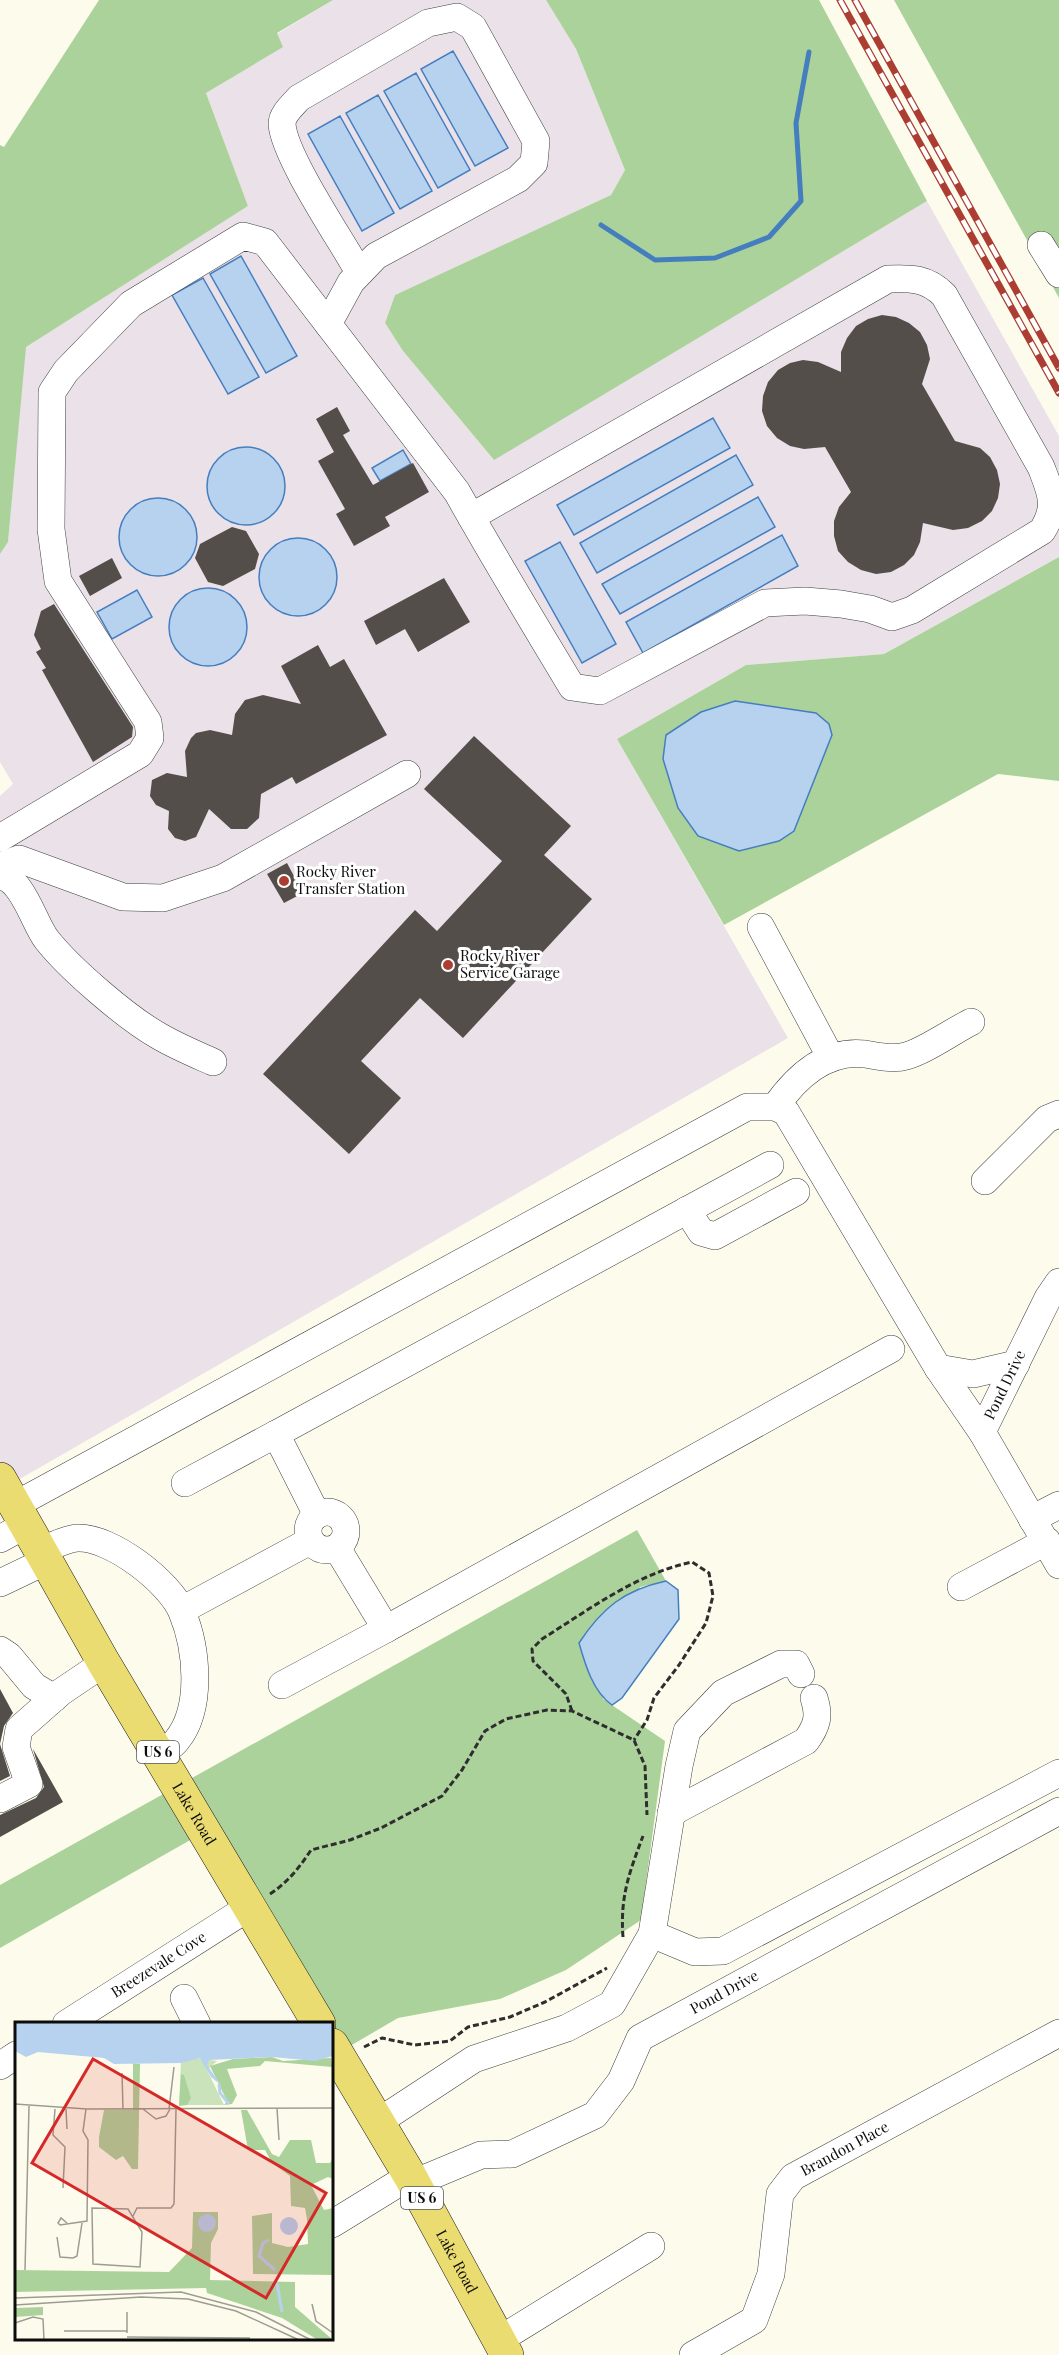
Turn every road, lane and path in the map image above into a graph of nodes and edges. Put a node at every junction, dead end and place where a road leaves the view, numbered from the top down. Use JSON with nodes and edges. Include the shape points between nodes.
{"nodes":[{"id":1,"x":1041,"y":245,"type":"dead end"},
{"id":2,"x":359,"y":272,"type":"junction"},
{"id":3,"x":1059,"y":274,"type":"edge"},
{"id":4,"x":328,"y":324,"type":"junction"},
{"id":5,"x":471,"y":518,"type":"junction"},
{"id":6,"x":407,"y":774,"type":"dead end"},
{"id":7,"x":0,"y":838,"type":"edge"},
{"id":8,"x":0,"y":866,"type":"edge"},
{"id":9,"x":0,"y":876,"type":"edge"},
{"id":10,"x":761,"y":927,"type":"dead end"},
{"id":11,"x":971,"y":1022,"type":"dead end"},
{"id":12,"x":831,"y":1058,"type":"junction"},
{"id":13,"x":213,"y":1062,"type":"dead end"},
{"id":14,"x":775,"y":1107,"type":"junction"},
{"id":15,"x":1059,"y":1114,"type":"edge"},
{"id":16,"x":770,"y":1166,"type":"dead end"},
{"id":17,"x":985,"y":1181,"type":"dead end"},
{"id":18,"x":796,"y":1192,"type":"dead end"},
{"id":19,"x":687,"y":1210,"type":"junction"},
{"id":20,"x":1059,"y":1282,"type":"edge"},
{"id":21,"x":891,"y":1349,"type":"dead end"},
{"id":22,"x":1016,"y":1364,"type":"junction"},
{"id":23,"x":938,"y":1368,"type":"junction"},
{"id":24,"x":982,"y":1432,"type":"junction"},
{"id":25,"x":276,"y":1434,"type":"junction"},
{"id":26,"x":185,"y":1482,"type":"dead end"},
{"id":27,"x":1059,"y":1505,"type":"edge"},
{"id":28,"x":22,"y":1526,"type":"edge"},
{"id":29,"x":313,"y":1528,"type":"junction"},
{"id":30,"x":1050,"y":1547,"type":"edge"},
{"id":31,"x":0,"y":1583,"type":"edge"},
{"id":32,"x":961,"y":1587,"type":"dead end"},
{"id":33,"x":182,"y":1610,"type":"junction"},
{"id":34,"x":386,"y":1629,"type":"junction"},
{"id":35,"x":0,"y":1650,"type":"edge"},
{"id":36,"x":104,"y":1663,"type":"junction"},
{"id":37,"x":801,"y":1674,"type":"dead end"},
{"id":38,"x":282,"y":1685,"type":"dead end"},
{"id":39,"x":54,"y":1698,"type":"junction"},
{"id":40,"x":814,"y":1698,"type":"dead end"},
{"id":41,"x":572,"y":1711,"type":"junction"},
{"id":42,"x":10,"y":1723,"type":"edge"},
{"id":43,"x":634,"y":1740,"type":"junction"},
{"id":44,"x":159,"y":1754,"type":"junction"},
{"id":45,"x":1059,"y":1773,"type":"edge"},
{"id":46,"x":0,"y":1799,"type":"edge"},
{"id":47,"x":1059,"y":1811,"type":"edge"},
{"id":48,"x":659,"y":1815,"type":"junction"},
{"id":49,"x":647,"y":1827,"type":"dead end"},
{"id":50,"x":260,"y":1900,"type":"junction"},
{"id":51,"x":652,"y":1934,"type":"junction"},
{"id":52,"x":624,"y":1944,"type":"dead end"},
{"id":53,"x":613,"y":1959,"type":"dead end"},
{"id":54,"x":184,"y":1998,"type":"dead end"},
{"id":55,"x":69,"y":2022,"type":"edge"},
{"id":56,"x":196,"y":2022,"type":"edge"},
{"id":57,"x":324,"y":2022,"type":"edge"},
{"id":58,"x":1059,"y":2032,"type":"edge"},
{"id":59,"x":335,"y":2044,"type":"edge"},
{"id":60,"x":15,"y":2056,"type":"edge"},
{"id":61,"x":0,"y":2066,"type":"edge"},
{"id":62,"x":378,"y":2121,"type":"junction"},
{"id":63,"x":412,"y":2179,"type":"junction"},
{"id":64,"x":333,"y":2223,"type":"edge"},
{"id":65,"x":651,"y":2246,"type":"dead end"},
{"id":66,"x":503,"y":2348,"type":"edge"},
{"id":67,"x":693,"y":2355,"type":"edge"}],
"edges":[{"from":1,"to":3,"type":"street"},
{"from":2,"to":2,"type":"street","via":[[376,256],[518,179],[534,163],[536,141],[473,27],[456,17],[428,24],[299,98],[285,114],[282,122],[287,147]]},
{"from":2,"to":4,"type":"street"},
{"from":4,"to":5,"type":"street","via":[[457,492]]},
{"from":4,"to":7,"type":"street","via":[[264,242],[243,236],[131,304],[66,371],[52,392],[51,529],[58,581],[148,722],[150,738],[140,754]]},
{"from":5,"to":5,"type":"street","via":[[572,687],[600,691],[765,603],[841,604],[892,617],[912,610],[1042,531],[1051,517],[1052,496],[1041,467],[944,295],[934,285],[917,278],[888,279]]},
{"from":6,"to":8,"type":"street","via":[[223,878],[163,898],[123,897],[19,859]]},
{"from":9,"to":13,"type":"street","via":[[6,876],[23,893],[46,939],[71,966],[157,1035]]},
{"from":10,"to":12,"type":"street"},
{"from":11,"to":12,"type":"street","via":[[906,1056],[880,1058],[863,1054]]},
{"from":12,"to":14,"type":"street","via":[[804,1071]]},
{"from":14,"to":23,"type":"street","via":[[786,1112]]},
{"from":14,"to":28,"type":"street","via":[[747,1107]]},
{"from":15,"to":17,"type":"street","via":[[1047,1119]]},
{"from":16,"to":19,"type":"street"},
{"from":18,"to":19,"type":"street","via":[[715,1236],[701,1232]]},
{"from":19,"to":25,"type":"street"},
{"from":20,"to":22,"type":"street","name":"Pond Drive"},
{"from":21,"to":34,"type":"street"},
{"from":22,"to":23,"type":"street","via":[[973,1374]]},
{"from":22,"to":24,"type":"street","name":"Pond Drive"},
{"from":23,"to":24,"type":"street"},
{"from":24,"to":30,"type":"street","name":"Pond Drive"},
{"from":25,"to":26,"type":"street"},
{"from":25,"to":29,"type":"street"},
{"from":27,"to":30,"type":"street"},
{"from":28,"to":31,"type":"street"},
{"from":28,"to":33,"type":"street","via":[[115,1547],[138,1563]]},
{"from":28,"to":36,"type":"main road","name":"Lake Road","number":"US 6"},
{"from":29,"to":33,"type":"street"},
{"from":29,"to":34,"type":"street","via":[[324,1551],[337,1548]]},
{"from":30,"to":32,"type":"street"},
{"from":33,"to":44,"type":"street","via":[[194,1672],[192,1702],[177,1742]]},
{"from":34,"to":38,"type":"street"},
{"from":35,"to":39,"type":"street","via":[[34,1686]]},
{"from":36,"to":39,"type":"street"},
{"from":36,"to":44,"type":"main road","name":"Lake Road","number":"US 6"},
{"from":37,"to":48,"type":"street","via":[[796,1664],[781,1664],[723,1693],[687,1731]]},
{"from":39,"to":42,"type":"street"},
{"from":40,"to":48,"type":"street","via":[[819,1712],[815,1729],[806,1741]]},
{"from":41,"to":43,"type":"path"},
{"from":41,"to":43,"type":"path","via":[[566,1694],[533,1661],[531,1649],[631,1584],[662,1568],[692,1562],[709,1573],[713,1596],[706,1623],[654,1698],[648,1720]]},
{"from":41,"to":50,"type":"path","via":[[547,1710],[506,1719],[485,1731],[442,1796],[381,1828],[311,1850],[281,1887]]},
{"from":42,"to":46,"type":"street","via":[[29,1784]]},
{"from":43,"to":48,"type":"path"},
{"from":44,"to":50,"type":"main road","name":"Lake Road","number":"US 6"},
{"from":45,"to":51,"type":"street","via":[[723,1951],[695,1952]]},
{"from":47,"to":63,"type":"street","name":"Pond Drive","via":[[640,2038],[621,2081],[595,2115],[512,2154],[481,2155]]},
{"from":48,"to":51,"type":"street"},
{"from":49,"to":52,"type":"path","via":[[630,1868],[621,1908]]},
{"from":50,"to":55,"type":"street","name":"Breezevale Cove"},
{"from":50,"to":57,"type":"main road","name":"Lake Road","number":"US 6"},
{"from":51,"to":62,"type":"street","via":[[612,2004],[567,2028],[474,2059]]},
{"from":53,"to":59,"type":"path","via":[[608,1967],[545,2002],[510,2017],[468,2027],[450,2041],[415,2045],[382,2038]]},
{"from":54,"to":56,"type":"street"},
{"from":58,"to":67,"type":"street","name":"Brandon Place","via":[[793,2177],[780,2194],[771,2274],[754,2320]]},
{"from":59,"to":62,"type":"main road","name":"Lake Road","number":"US 6"},
{"from":60,"to":61,"type":"street"},
{"from":62,"to":63,"type":"main road","name":"Lake Road","number":"US 6"},
{"from":63,"to":64,"type":"street","name":"Pond Drive"},
{"from":63,"to":66,"type":"main road","name":"Lake Road","number":"US 6"},
{"from":65,"to":66,"type":"street"}]}
